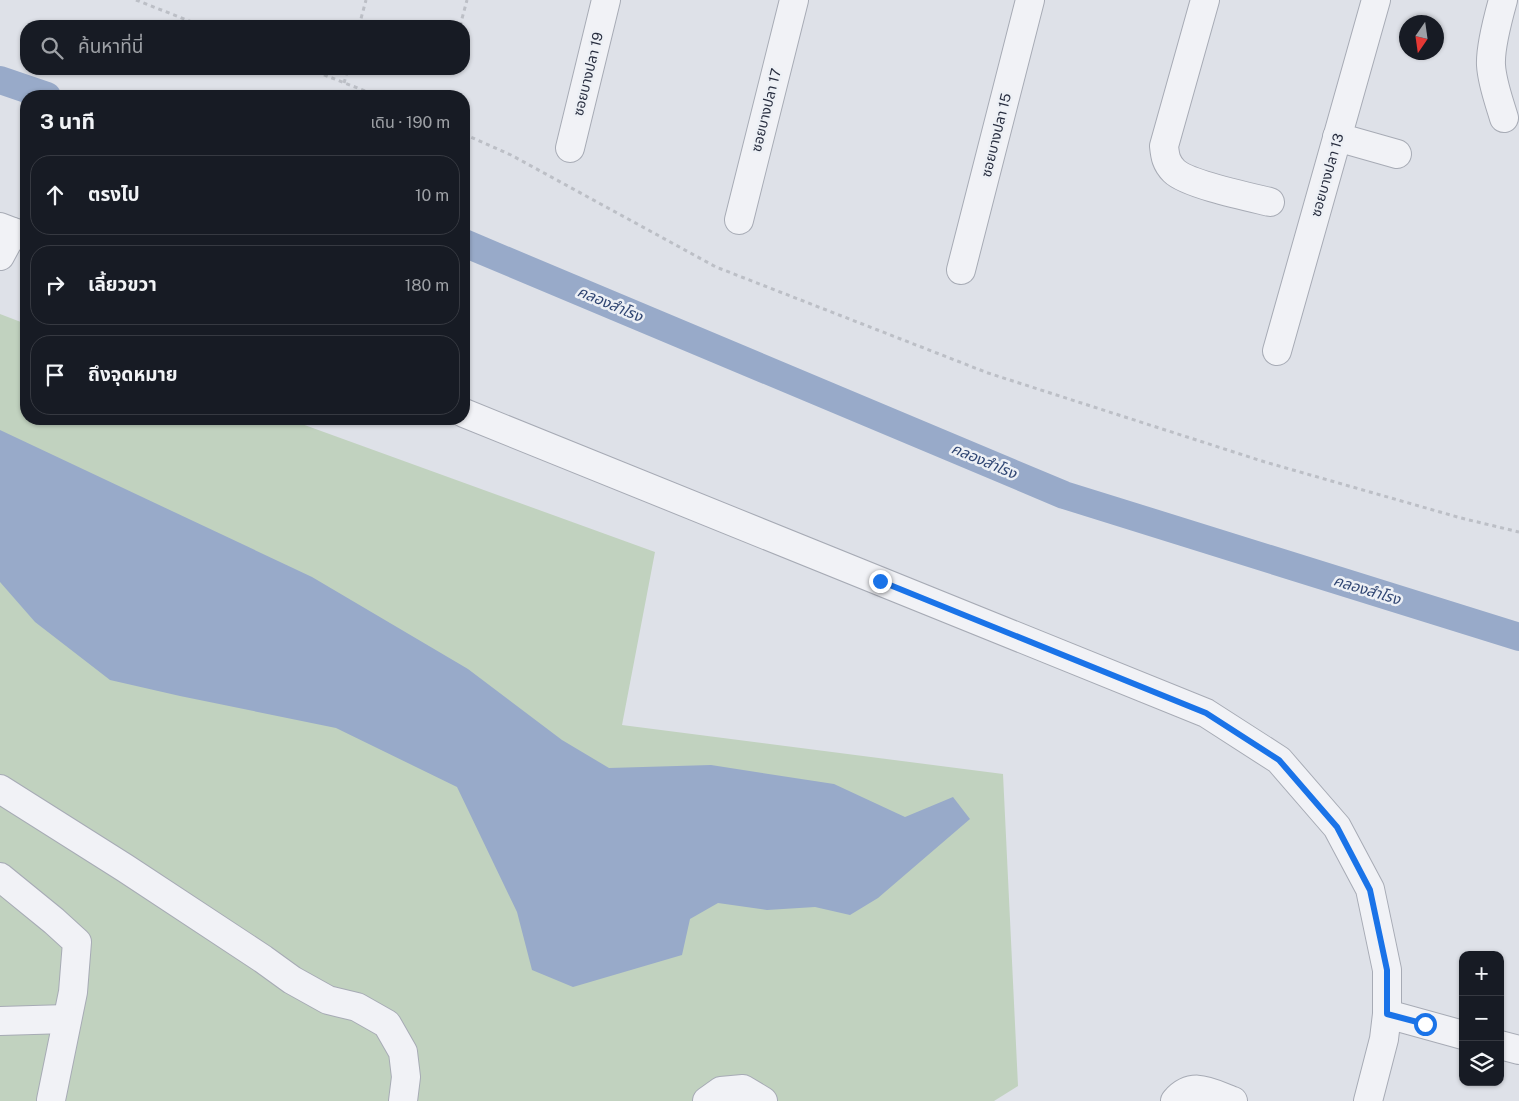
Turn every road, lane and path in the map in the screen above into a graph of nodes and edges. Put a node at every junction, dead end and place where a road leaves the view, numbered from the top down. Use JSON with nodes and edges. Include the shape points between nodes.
{"nodes":[{"id":1,"x":136,"y":0,"type":"edge"},
{"id":2,"x":366,"y":0,"type":"edge"},
{"id":3,"x":467,"y":0,"type":"edge"},
{"id":4,"x":606,"y":0,"type":"edge"},
{"id":5,"x":794,"y":0,"type":"edge"},
{"id":6,"x":1030,"y":0,"type":"edge"},
{"id":7,"x":1205,"y":0,"type":"edge"},
{"id":8,"x":1376,"y":0,"type":"edge"},
{"id":9,"x":1503,"y":0,"type":"edge"},
{"id":10,"x":187,"y":20,"type":"edge"},
{"id":11,"x":361,"y":20,"type":"edge"},
{"id":12,"x":462,"y":20,"type":"edge"},
{"id":13,"x":324,"y":75,"type":"edge"},
{"id":14,"x":346,"y":75,"type":"edge"},
{"id":15,"x":344,"y":83,"type":"junction"},
{"id":16,"x":362,"y":90,"type":"edge"},
{"id":17,"x":1504,"y":118,"type":"dead end"},
{"id":18,"x":470,"y":137,"type":"edge"},
{"id":19,"x":1337,"y":137,"type":"junction"},
{"id":20,"x":570,"y":148,"type":"dead end"},
{"id":21,"x":1397,"y":154,"type":"dead end"},
{"id":22,"x":1270,"y":202,"type":"dead end"},
{"id":23,"x":739,"y":220,"type":"dead end"},
{"id":24,"x":13,"y":232,"type":"edge"},
{"id":25,"x":0,"y":256,"type":"edge"},
{"id":26,"x":961,"y":270,"type":"dead end"},
{"id":27,"x":1277,"y":351,"type":"dead end"},
{"id":28,"x":470,"y":415,"type":"edge"},
{"id":29,"x":1519,"y":532,"type":"edge"},
{"id":30,"x":0,"y":789,"type":"edge"},
{"id":31,"x":0,"y":877,"type":"edge"},
{"id":32,"x":1387,"y":1014,"type":"junction"},
{"id":33,"x":67,"y":1019,"type":"junction"},
{"id":34,"x":0,"y":1021,"type":"edge"},
{"id":35,"x":1459,"y":1033,"type":"edge"},
{"id":36,"x":1504,"y":1046,"type":"edge"},
{"id":37,"x":1519,"y":1050,"type":"edge"},
{"id":38,"x":51,"y":1101,"type":"edge"},
{"id":39,"x":403,"y":1101,"type":"edge"},
{"id":40,"x":707,"y":1101,"type":"edge"},
{"id":41,"x":763,"y":1101,"type":"edge"},
{"id":42,"x":1175,"y":1101,"type":"edge"},
{"id":43,"x":1233,"y":1101,"type":"edge"},
{"id":44,"x":1368,"y":1101,"type":"edge"}],
"edges":[{"from":1,"to":10,"type":"path"},
{"from":2,"to":11,"type":"path"},
{"from":3,"to":12,"type":"path"},
{"from":4,"to":20,"type":"street","name":"ซอยบางปลา 19"},
{"from":5,"to":23,"type":"street","name":"ซอยบางปลา 17"},
{"from":6,"to":26,"type":"street","name":"ซอยบางปลา 15"},
{"from":7,"to":22,"type":"street","via":[[1164,146],[1166,160],[1175,172],[1198,183]]},
{"from":8,"to":19,"type":"street","name":"ซอยบางปลา 13"},
{"from":9,"to":17,"type":"street","via":[[1491,64]]},
{"from":13,"to":15,"type":"path"},
{"from":14,"to":15,"type":"path"},
{"from":15,"to":16,"type":"path"},
{"from":18,"to":29,"type":"path","via":[[510,155],[716,267],[988,373],[1265,462]]},
{"from":19,"to":21,"type":"street"},
{"from":19,"to":27,"type":"street","name":"ซอยบางปลา 13"},
{"from":24,"to":25,"type":"street"},
{"from":28,"to":32,"type":"street","via":[[1206,713],[1279,760],[1337,827],[1370,890],[1387,970]]},
{"from":30,"to":39,"type":"street","via":[[292,980],[328,1000],[357,1007],[387,1024],[404,1052],[406,1078]]},
{"from":31,"to":33,"type":"street","via":[[76,942],[73,992]]},
{"from":32,"to":35,"type":"street"},
{"from":32,"to":44,"type":"street"},
{"from":33,"to":34,"type":"street"},
{"from":33,"to":38,"type":"street"},
{"from":36,"to":37,"type":"street"},
{"from":40,"to":41,"type":"street","via":[[721,1090],[743,1090]]},
{"from":42,"to":43,"type":"street","via":[[1182,1093],[1198,1088]]}]}
